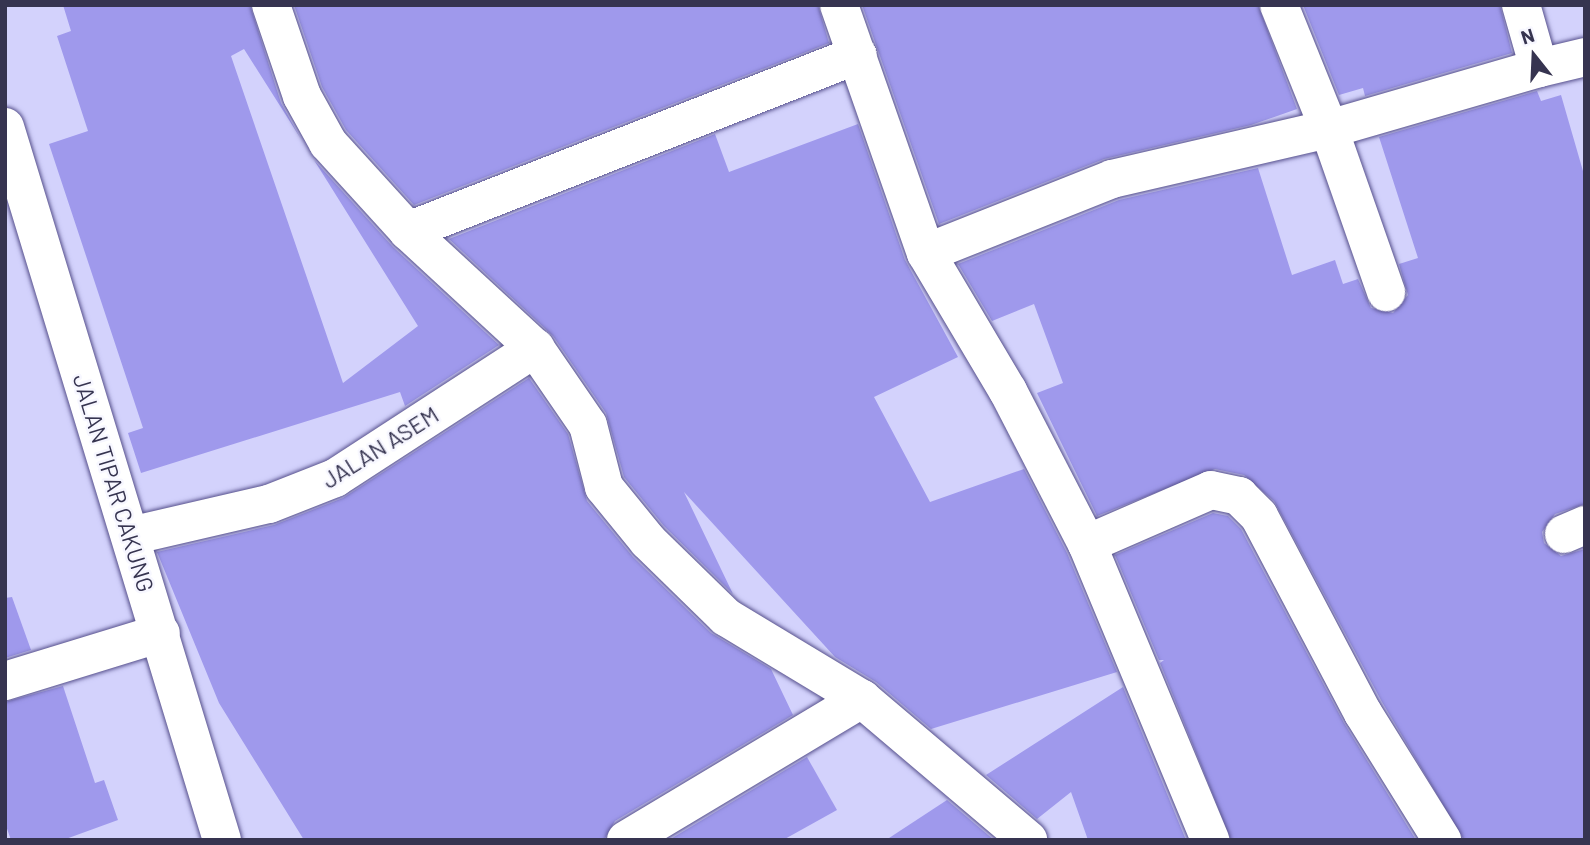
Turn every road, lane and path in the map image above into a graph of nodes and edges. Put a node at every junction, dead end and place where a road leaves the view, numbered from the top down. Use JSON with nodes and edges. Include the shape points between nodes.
{"nodes":[{"id":1,"x":271,"y":5,"type":"edge"},
{"id":2,"x":839,"y":5,"type":"edge"},
{"id":3,"x":1279,"y":5,"type":"edge"},
{"id":4,"x":1521,"y":5,"type":"edge"},
{"id":5,"x":858,"y":55,"type":"junction"},
{"id":6,"x":1585,"y":57,"type":"edge"},
{"id":7,"x":1539,"y":68,"type":"junction"},
{"id":8,"x":5,"y":127,"type":"edge"},
{"id":9,"x":1329,"y":129,"type":"junction"},
{"id":10,"x":408,"y":231,"type":"junction"},
{"id":11,"x":926,"y":253,"type":"junction"},
{"id":12,"x":1386,"y":292,"type":"dead end"},
{"id":13,"x":535,"y":348,"type":"junction"},
{"id":14,"x":130,"y":536,"type":"junction"},
{"id":15,"x":1087,"y":544,"type":"junction"},
{"id":16,"x":160,"y":633,"type":"junction"},
{"id":17,"x":5,"y":681,"type":"edge"},
{"id":18,"x":862,"y":699,"type":"junction"},
{"id":19,"x":222,"y":840,"type":"edge"},
{"id":20,"x":626,"y":840,"type":"edge"},
{"id":21,"x":1028,"y":840,"type":"edge"},
{"id":22,"x":1210,"y":840,"type":"edge"},
{"id":23,"x":1442,"y":840,"type":"edge"}],
"edges":[{"from":1,"to":10,"type":"street","via":[[302,96],[327,143]]},
{"from":2,"to":5,"type":"street"},
{"from":3,"to":9,"type":"street"},
{"from":4,"to":7,"type":"street"},
{"from":5,"to":10,"type":"street"},
{"from":5,"to":11,"type":"street"},
{"from":6,"to":7,"type":"street"},
{"from":7,"to":9,"type":"street"},
{"from":8,"to":14,"type":"street","name":"JALAN TIPAR CAKUNG"},
{"from":9,"to":11,"type":"street","via":[[1112,179]]},
{"from":9,"to":12,"type":"street"},
{"from":10,"to":13,"type":"street"},
{"from":11,"to":15,"type":"street","via":[[1009,391]]},
{"from":13,"to":14,"type":"street","name":"JALAN ASEM","via":[[335,478],[269,503]]},
{"from":13,"to":18,"type":"street","via":[[588,425],[604,487],[649,541],[726,617]]},
{"from":14,"to":16,"type":"street","name":"JALAN TIPAR CAKUNG"},
{"from":15,"to":22,"type":"street"},
{"from":15,"to":23,"type":"street","via":[[1211,490],[1240,496],[1259,516],[1363,713]]},
{"from":16,"to":17,"type":"street"},
{"from":16,"to":19,"type":"street","name":"JALAN TIPAR CAKUNG"},
{"from":18,"to":20,"type":"street"},
{"from":18,"to":21,"type":"street"}]}
